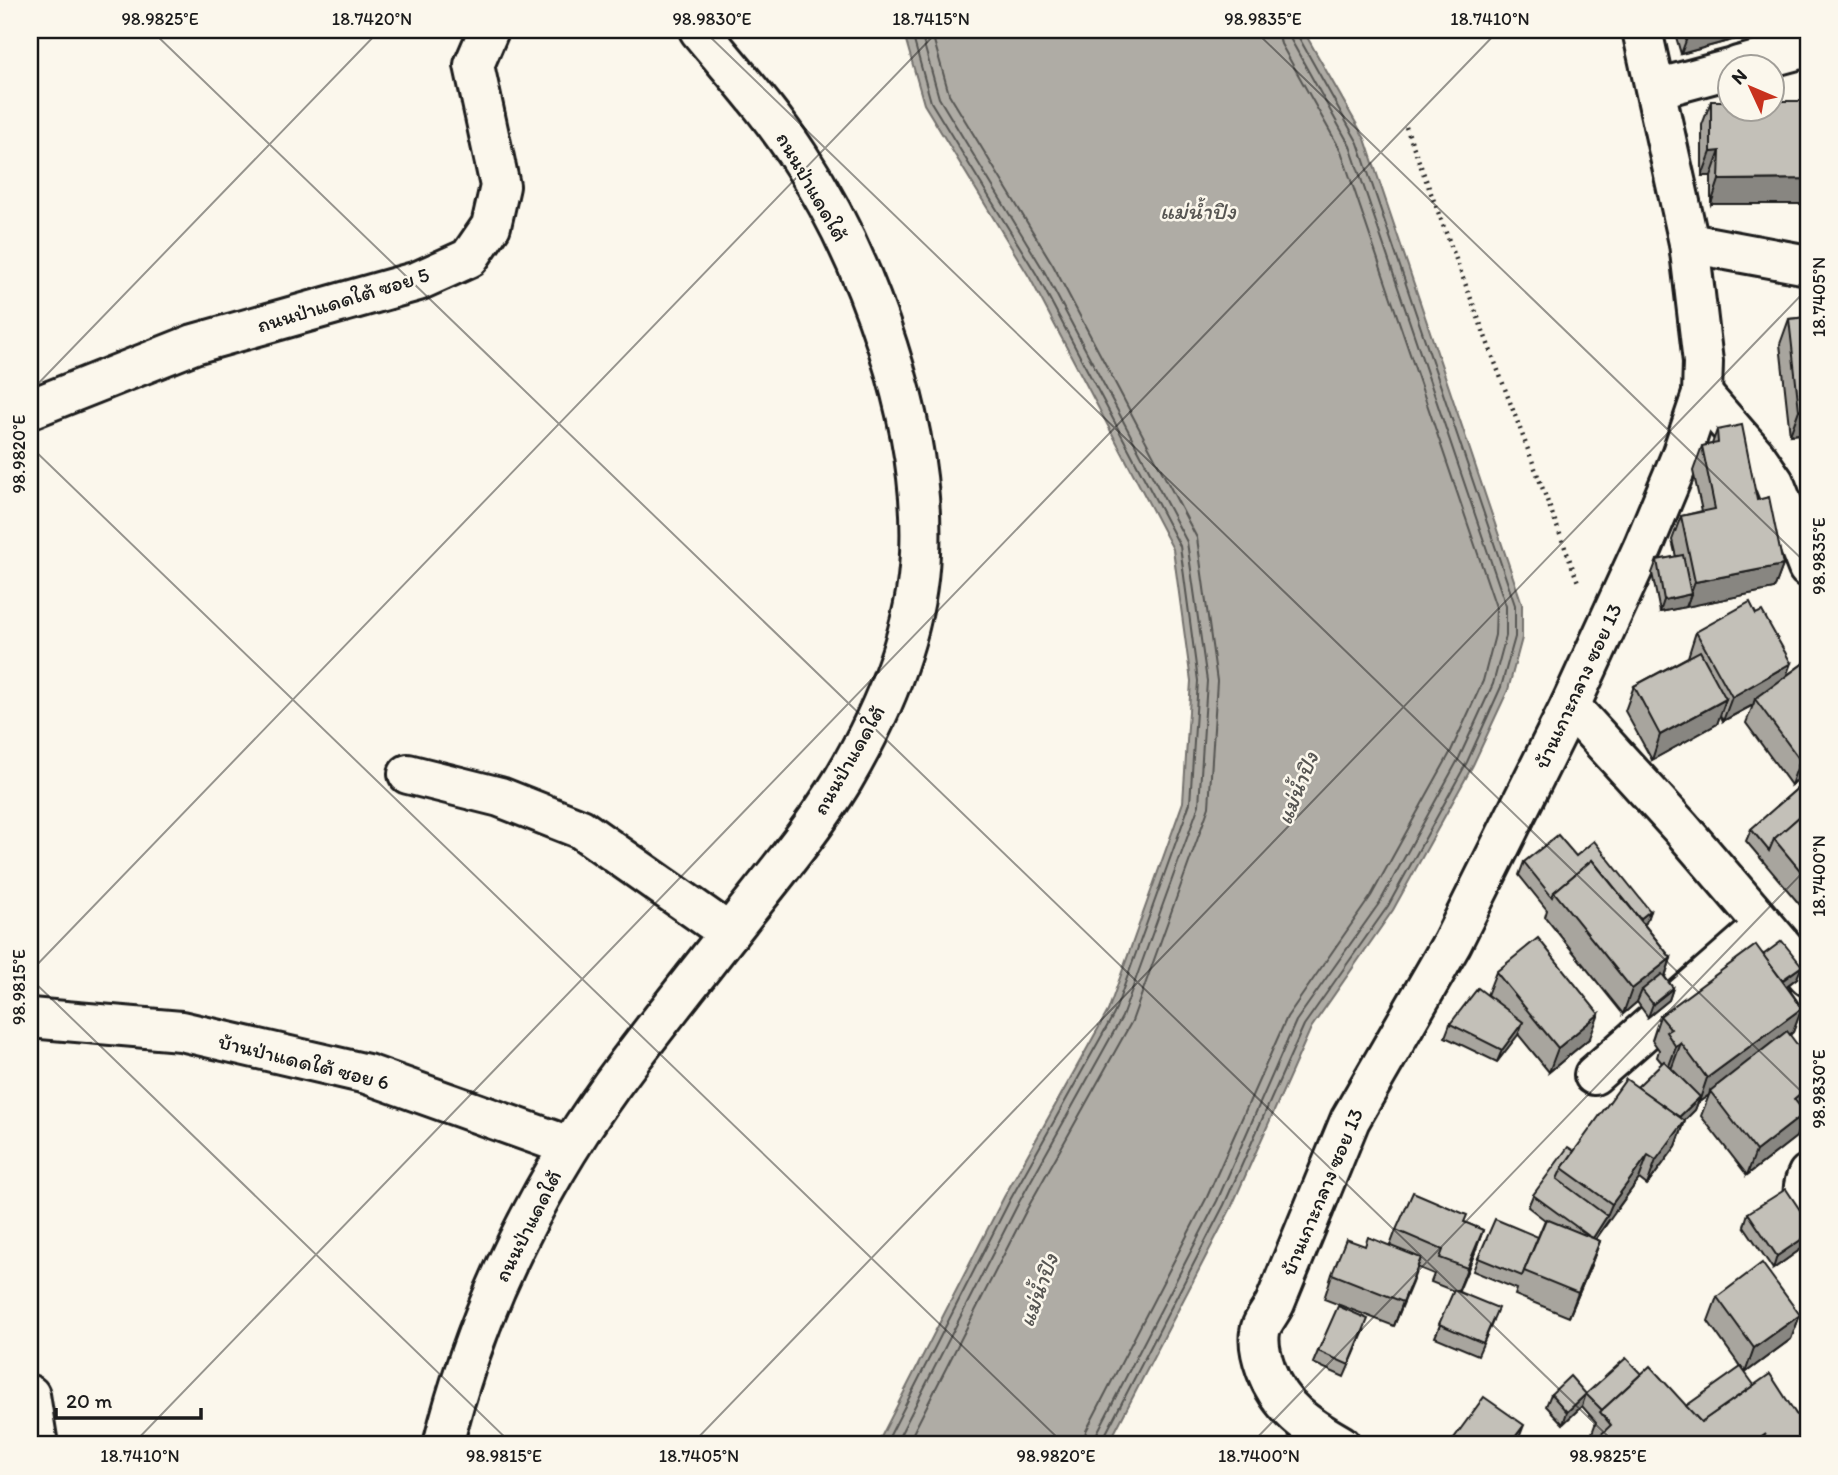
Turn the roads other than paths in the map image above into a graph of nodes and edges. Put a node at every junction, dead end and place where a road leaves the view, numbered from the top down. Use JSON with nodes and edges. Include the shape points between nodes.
{"nodes":[{"id":1,"x":489,"y":30,"type":"edge"},
{"id":2,"x":699,"y":30,"type":"edge"},
{"id":3,"x":1642,"y":30,"type":"edge"},
{"id":4,"x":1808,"y":47,"type":"edge"},
{"id":5,"x":1786,"y":53,"type":"edge"},
{"id":6,"x":1716,"y":73,"type":"edge"},
{"id":7,"x":1656,"y":89,"type":"junction"},
{"id":8,"x":1689,"y":243,"type":"junction"},
{"id":9,"x":1808,"y":265,"type":"edge"},
{"id":10,"x":1702,"y":394,"type":"junction"},
{"id":11,"x":30,"y":409,"type":"edge"},
{"id":12,"x":1808,"y":568,"type":"edge"},
{"id":13,"x":1570,"y":706,"type":"junction"},
{"id":14,"x":408,"y":774,"type":"dead end"},
{"id":15,"x":1764,"y":926,"type":"junction"},
{"id":16,"x":729,"y":933,"type":"junction"},
{"id":17,"x":1808,"y":976,"type":"edge"},
{"id":18,"x":30,"y":1018,"type":"edge"},
{"id":19,"x":1594,"y":1075,"type":"dead end"},
{"id":20,"x":569,"y":1146,"type":"junction"},
{"id":21,"x":1808,"y":1174,"type":"edge"},
{"id":22,"x":1808,"y":1213,"type":"edge"},
{"id":23,"x":30,"y":1395,"type":"edge"},
{"id":24,"x":38,"y":1445,"type":"edge"},
{"id":25,"x":443,"y":1445,"type":"edge"},
{"id":26,"x":1341,"y":1445,"type":"edge"}],
"edges":[{"from":1,"to":11,"type":"street","name":"ถนนป่าแดดใต้ ซอย 5","via":[[474,65],[500,186],[491,226],[468,258],[418,281],[194,344]]},
{"from":2,"to":16,"type":"street","name":"ถนนป่าแดดใต้","via":[[800,158],[857,267],[900,387],[920,496],[920,555],[912,611],[895,671],[872,726],[834,793]]},
{"from":3,"to":7,"type":"street","name":"บ้านเกาะกลาง ซอย 13"},
{"from":4,"to":5,"type":"street"},
{"from":6,"to":7,"type":"street"},
{"from":7,"to":8,"type":"street","name":"บ้านเกาะกลาง ซอย 13"},
{"from":8,"to":9,"type":"street"},
{"from":8,"to":10,"type":"street","name":"บ้านเกาะกลาง ซอย 13","via":[[1703,362]]},
{"from":10,"to":12,"type":"street","via":[[1774,482]]},
{"from":10,"to":13,"type":"street","name":"บ้านเกาะกลาง ซอย 13","via":[[1643,547]]},
{"from":13,"to":15,"type":"street"},
{"from":13,"to":26,"type":"street","name":"บ้านเกาะกลาง ซอย 13","via":[[1452,943],[1350,1119],[1260,1331],[1262,1359],[1272,1386],[1288,1409]]},
{"from":14,"to":16,"type":"street","via":[[500,797],[581,829]]},
{"from":15,"to":17,"type":"street"},
{"from":15,"to":19,"type":"street"},
{"from":16,"to":20,"type":"street","name":"ถนนป่าแดดใต้"},
{"from":18,"to":20,"type":"street","name":"บ้านป่าแดดใต้ ซอย 6","via":[[181,1031],[367,1074]]},
{"from":20,"to":25,"type":"street","name":"ถนนป่าแดดใต้","via":[[489,1304]]},
{"from":21,"to":22,"type":"street","via":[[1803,1190]]},
{"from":23,"to":24,"type":"street"}]}
